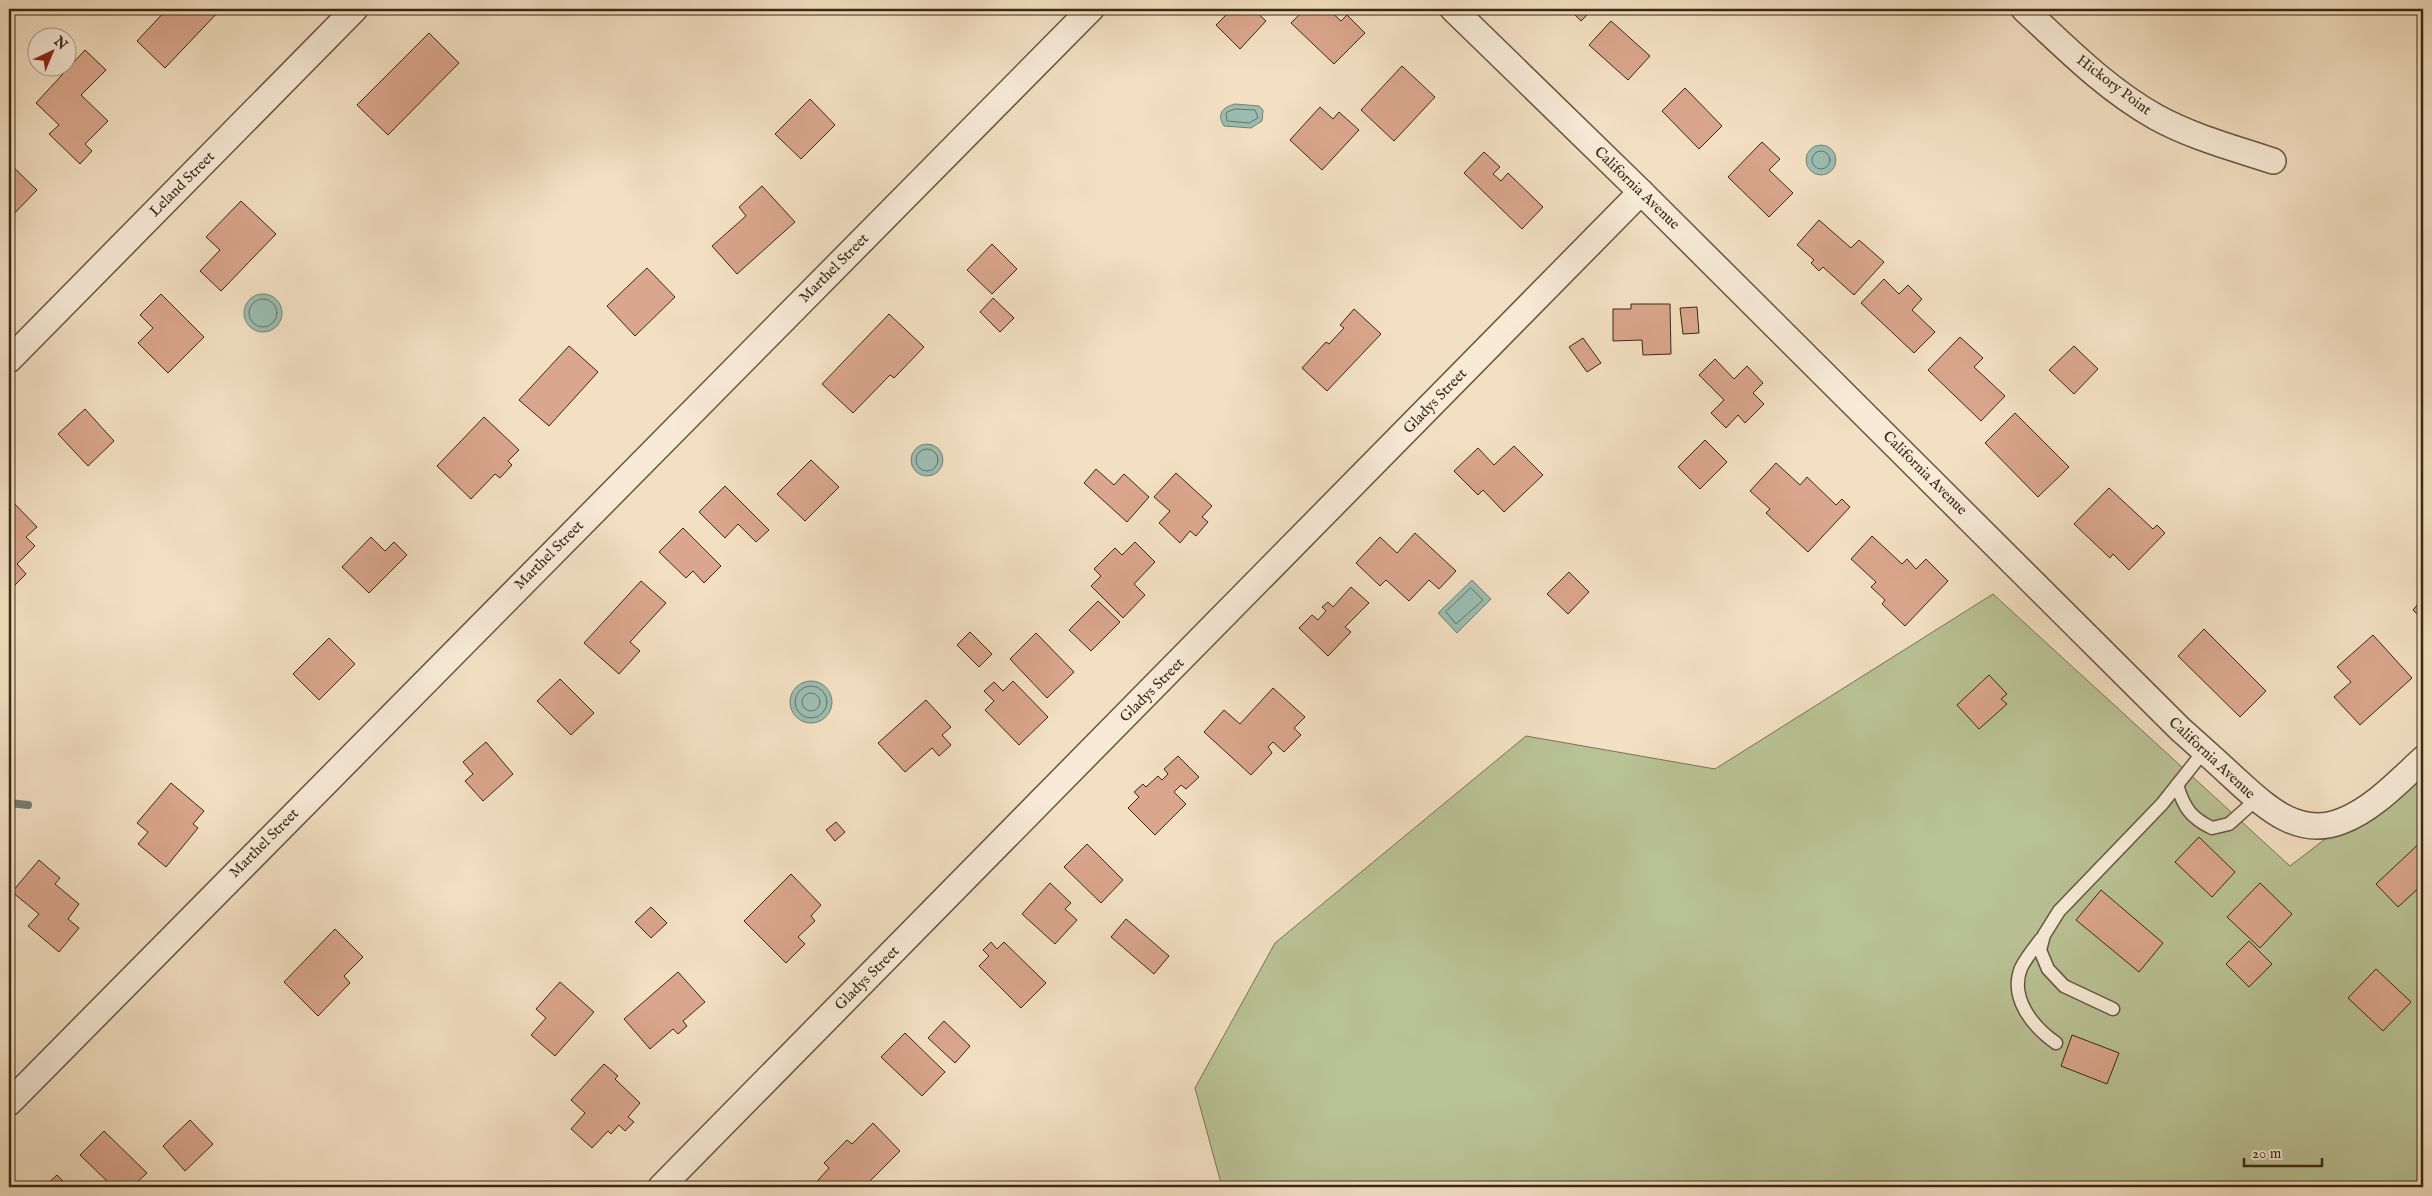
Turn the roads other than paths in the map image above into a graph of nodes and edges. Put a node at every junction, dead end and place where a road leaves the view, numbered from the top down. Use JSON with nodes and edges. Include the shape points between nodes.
{"nodes":[{"id":1,"x":355,"y":9,"type":"edge"},
{"id":2,"x":1091,"y":9,"type":"edge"},
{"id":3,"x":1452,"y":9,"type":"edge"},
{"id":4,"x":2024,"y":9,"type":"edge"},
{"id":5,"x":2273,"y":161,"type":"dead end"},
{"id":6,"x":1641,"y":192,"type":"junction"},
{"id":7,"x":9,"y":360,"type":"edge"},
{"id":8,"x":2204,"y":751,"type":"junction"},
{"id":9,"x":2423,"y":760,"type":"edge"},
{"id":10,"x":2178,"y":785,"type":"junction"},
{"id":11,"x":2257,"y":799,"type":"junction"},
{"id":12,"x":2044,"y":935,"type":"junction"},
{"id":13,"x":2113,"y":1009,"type":"dead end"},
{"id":14,"x":2056,"y":1043,"type":"dead end"},
{"id":15,"x":9,"y":1103,"type":"edge"},
{"id":16,"x":661,"y":1187,"type":"edge"}],
"edges":[{"from":1,"to":7,"type":"street","name":"Leland Street"},
{"from":2,"to":15,"type":"street","name":"Marthel Street"},
{"from":3,"to":6,"type":"street","name":"California Avenue"},
{"from":4,"to":5,"type":"street","name":"Hickory Point","via":[[2083,64],[2134,104],[2207,139]]},
{"from":6,"to":8,"type":"street","name":"California Avenue"},
{"from":6,"to":16,"type":"street","name":"Gladys Street"},
{"from":8,"to":10,"type":"lane"},
{"from":8,"to":11,"type":"street","name":"California Avenue"},
{"from":9,"to":11,"type":"street","name":"California Avenue","via":[[2356,814],[2328,825],[2304,826],[2284,819]]},
{"from":10,"to":11,"type":"lane","via":[[2182,803],[2197,821],[2212,828],[2229,824]]},
{"from":10,"to":12,"type":"lane","via":[[2059,911]]},
{"from":12,"to":13,"type":"lane","via":[[2040,950],[2048,969],[2064,986]]},
{"from":12,"to":14,"type":"lane","via":[[2021,968],[2017,985],[2026,1014]]}]}
